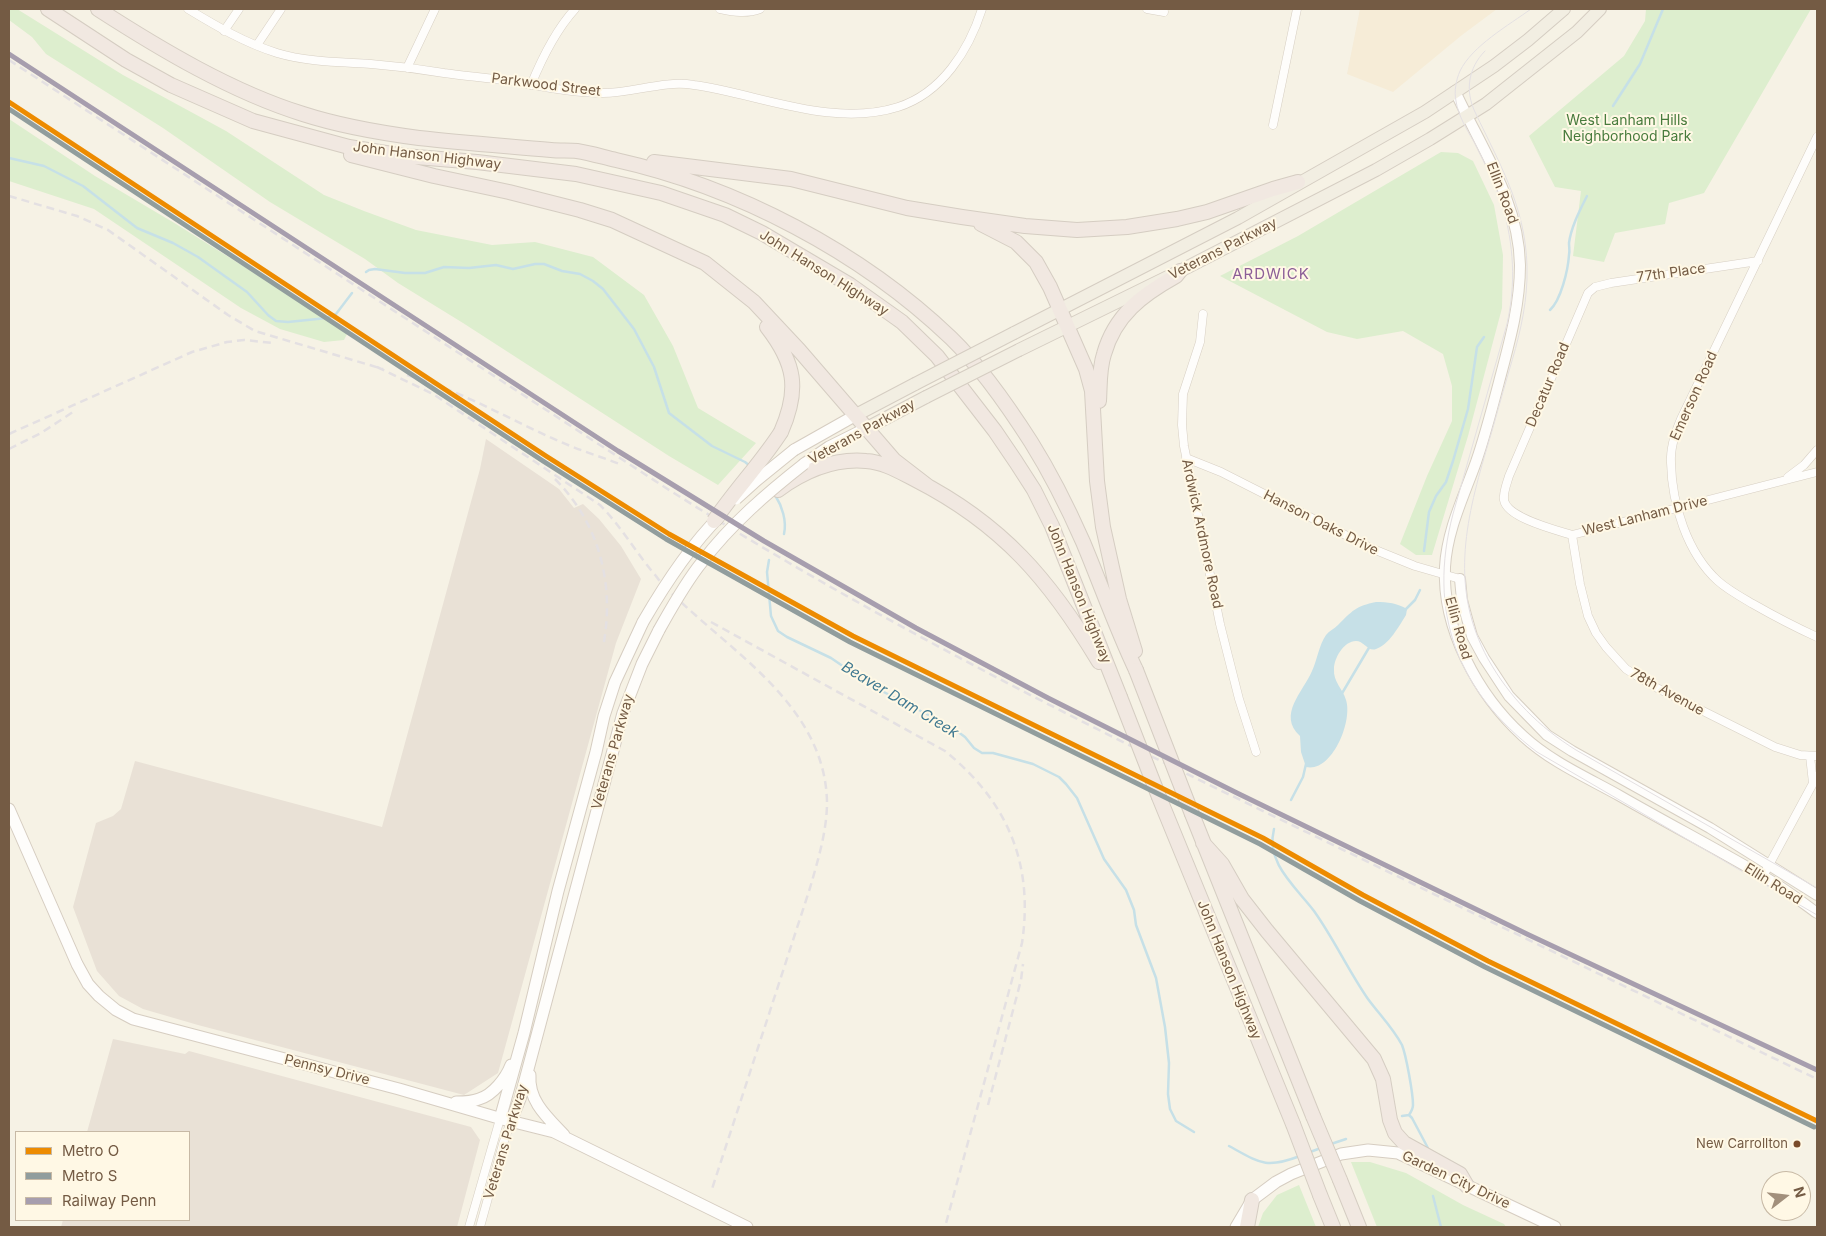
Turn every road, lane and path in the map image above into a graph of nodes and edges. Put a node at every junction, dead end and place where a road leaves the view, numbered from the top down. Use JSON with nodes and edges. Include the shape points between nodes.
{"nodes":[{"id":1,"x":48,"y":9,"type":"edge"},
{"id":2,"x":98,"y":9,"type":"edge"},
{"id":3,"x":188,"y":9,"type":"edge"},
{"id":4,"x":239,"y":9,"type":"edge"},
{"id":5,"x":281,"y":9,"type":"edge"},
{"id":6,"x":435,"y":9,"type":"edge"},
{"id":7,"x":575,"y":9,"type":"edge"},
{"id":8,"x":720,"y":9,"type":"edge"},
{"id":9,"x":760,"y":9,"type":"edge"},
{"id":10,"x":982,"y":9,"type":"edge"},
{"id":11,"x":1147,"y":9,"type":"edge"},
{"id":12,"x":1297,"y":9,"type":"edge"},
{"id":13,"x":1564,"y":9,"type":"edge"},
{"id":14,"x":1600,"y":9,"type":"edge"},
{"id":15,"x":1164,"y":12,"type":"dead end"},
{"id":16,"x":224,"y":31,"type":"junction"},
{"id":17,"x":257,"y":45,"type":"junction"},
{"id":18,"x":407,"y":68,"type":"junction"},
{"id":19,"x":530,"y":85,"type":"junction"},
{"id":20,"x":1455,"y":91,"type":"junction"},
{"id":21,"x":1467,"y":117,"type":"junction"},
{"id":22,"x":1273,"y":125,"type":"dead end"},
{"id":23,"x":282,"y":130,"type":"junction"},
{"id":24,"x":1817,"y":137,"type":"edge"},
{"id":25,"x":578,"y":151,"type":"junction"},
{"id":26,"x":1298,"y":182,"type":"junction"},
{"id":27,"x":962,"y":217,"type":"junction"},
{"id":28,"x":674,"y":247,"type":"junction"},
{"id":29,"x":1758,"y":262,"type":"junction"},
{"id":30,"x":1180,"y":271,"type":"junction"},
{"id":31,"x":1588,"y":294,"type":"joint"},
{"id":32,"x":1060,"y":309,"type":"junction"},
{"id":33,"x":1203,"y":314,"type":"dead end"},
{"id":34,"x":1067,"y":326,"type":"junction"},
{"id":35,"x":856,"y":415,"type":"junction"},
{"id":36,"x":867,"y":428,"type":"junction"},
{"id":37,"x":1817,"y":450,"type":"edge"},
{"id":38,"x":1186,"y":458,"type":"junction"},
{"id":39,"x":1097,"y":467,"type":"junction"},
{"id":40,"x":807,"y":468,"type":"junction"},
{"id":41,"x":1817,"y":472,"type":"edge"},
{"id":42,"x":1509,"y":476,"type":"joint"},
{"id":43,"x":1784,"y":480,"type":"junction"},
{"id":44,"x":929,"y":487,"type":"junction"},
{"id":45,"x":1678,"y":508,"type":"junction"},
{"id":46,"x":714,"y":521,"type":"junction"},
{"id":47,"x":731,"y":528,"type":"joint"},
{"id":48,"x":1572,"y":535,"type":"junction"},
{"id":49,"x":1445,"y":574,"type":"junction"},
{"id":50,"x":1460,"y":579,"type":"joint"},
{"id":51,"x":1817,"y":637,"type":"edge"},
{"id":52,"x":1136,"y":670,"type":"junction"},
{"id":53,"x":1120,"y":697,"type":"junction"},
{"id":54,"x":1256,"y":752,"type":"dead end"},
{"id":55,"x":1814,"y":756,"type":"edge"},
{"id":56,"x":1815,"y":779,"type":"edge"},
{"id":57,"x":9,"y":809,"type":"edge"},
{"id":58,"x":1203,"y":843,"type":"junction"},
{"id":59,"x":1768,"y":865,"type":"junction"},
{"id":60,"x":1763,"y":876,"type":"junction"},
{"id":61,"x":1817,"y":895,"type":"edge"},
{"id":62,"x":1817,"y":913,"type":"edge"},
{"id":63,"x":524,"y":1032,"type":"junction"},
{"id":64,"x":530,"y":1058,"type":"junction"},
{"id":65,"x":449,"y":1103,"type":"junction"},
{"id":66,"x":506,"y":1120,"type":"junction"},
{"id":67,"x":565,"y":1136,"type":"junction"},
{"id":68,"x":1467,"y":1186,"type":"junction"},
{"id":69,"x":1252,"y":1200,"type":"junction"},
{"id":70,"x":469,"y":1227,"type":"edge"},
{"id":71,"x":480,"y":1227,"type":"edge"},
{"id":72,"x":747,"y":1227,"type":"edge"},
{"id":73,"x":1236,"y":1227,"type":"edge"},
{"id":74,"x":1247,"y":1227,"type":"edge"},
{"id":75,"x":1333,"y":1227,"type":"edge"},
{"id":76,"x":1359,"y":1227,"type":"edge"},
{"id":77,"x":1555,"y":1227,"type":"edge"}],
"edges":[{"from":1,"to":23,"type":"highway","name":"John Hanson Highway","via":[[171,85],[253,121]]},
{"from":2,"to":25,"type":"highway","name":"John Hanson Highway","via":[[204,71],[301,114],[417,138]]},
{"from":3,"to":16,"type":"street","name":"Parkwood Street"},
{"from":4,"to":16,"type":"street"},
{"from":5,"to":17,"type":"street"},
{"from":6,"to":18,"type":"street"},
{"from":7,"to":19,"type":"street","via":[[555,35]]},
{"from":8,"to":9,"type":"street","via":[[732,12]]},
{"from":10,"to":19,"type":"street","name":"Parkwood Street","via":[[969,43],[942,80],[915,99],[883,111],[839,113],[693,85],[675,84],[604,93]]},
{"from":11,"to":15,"type":"street"},
{"from":12,"to":22,"type":"street"},
{"from":13,"to":20,"type":"main road","name":"Veterans Parkway","via":[[1494,66]]},
{"from":14,"to":21,"type":"main road","name":"Veterans Parkway","via":[[1578,32]]},
{"from":16,"to":17,"type":"street","name":"Parkwood Street"},
{"from":17,"to":18,"type":"street","name":"Parkwood Street","via":[[302,58]]},
{"from":18,"to":19,"type":"street","name":"Parkwood Street"},
{"from":20,"to":21,"type":"street","name":"Ellin Road"},
{"from":20,"to":26,"type":"main road","name":"Veterans Parkway","via":[[1344,159]]},
{"from":21,"to":30,"type":"main road","name":"Veterans Parkway","via":[[1376,170]]},
{"from":21,"to":49,"type":"street","name":"Ellin Road","via":[[1508,201],[1516,229],[1520,282],[1512,334],[1480,449],[1456,518]]},
{"from":23,"to":28,"type":"highway","via":[[341,152],[612,220]]},
{"from":23,"to":53,"type":"highway","name":"John Hanson Highway","via":[[349,147],[576,174],[661,193],[725,215],[762,233],[850,286],[902,322],[937,356],[996,431],[1034,490],[1052,526]]},
{"from":24,"to":29,"type":"street","name":"Emerson Road"},
{"from":25,"to":27,"type":"highway","via":[[791,179],[907,208]]},
{"from":25,"to":52,"type":"highway","name":"John Hanson Highway","via":[[684,178],[777,217],[876,278],[952,339],[1003,402],[1051,476],[1082,540]]},
{"from":26,"to":27,"type":"highway","via":[[1207,212],[1127,227],[1077,230]]},
{"from":26,"to":32,"type":"main road","name":"Veterans Parkway","via":[[1238,218]]},
{"from":27,"to":32,"type":"highway","via":[[1005,235],[1028,252]]},
{"from":28,"to":35,"type":"highway","via":[[705,263],[754,302]]},
{"from":28,"to":46,"type":"highway","bridge":true,"via":[[754,310],[776,338],[792,375],[790,407],[781,432]]},
{"from":29,"to":31,"type":"street","name":"77th Place","via":[[1610,282]]},
{"from":29,"to":45,"type":"street","name":"Emerson Road","via":[[1675,433],[1670,462]]},
{"from":30,"to":34,"type":"main road","name":"Veterans Parkway"},
{"from":30,"to":39,"type":"highway","via":[[1139,299],[1111,334],[1100,375]]},
{"from":31,"to":42,"type":"street","name":"Decatur Road"},
{"from":32,"to":34,"type":"highway"},
{"from":32,"to":35,"type":"main road","name":"Veterans Parkway","bridge":true},
{"from":33,"to":38,"type":"street","name":"Ardwick Ardmore Road","via":[[1200,342],[1183,394]]},
{"from":34,"to":36,"type":"main road","name":"Veterans Parkway","bridge":true},
{"from":34,"to":39,"type":"highway","via":[[1092,391]]},
{"from":35,"to":36,"type":"highway"},
{"from":35,"to":46,"type":"main road","name":"Veterans Parkway","bridge":true,"via":[[794,450]]},
{"from":36,"to":40,"type":"main road","name":"Veterans Parkway","via":[[829,447]]},
{"from":36,"to":44,"type":"highway","via":[[894,460]]},
{"from":37,"to":43,"type":"street"},
{"from":38,"to":49,"type":"street","name":"Hanson Oaks Drive","via":[[1221,472],[1373,549]]},
{"from":38,"to":54,"type":"street","name":"Ardwick Ardmore Road","via":[[1220,624]]},
{"from":39,"to":52,"type":"highway","via":[[1103,527],[1118,599],[1134,646]]},
{"from":40,"to":44,"type":"highway","via":[[867,461],[892,468]]},
{"from":40,"to":47,"type":"highway","bridge":true},
{"from":41,"to":43,"type":"street","name":"West Lanham Drive"},
{"from":42,"to":48,"type":"street","name":"West Lanham Drive","via":[[1504,493],[1507,508]]},
{"from":43,"to":45,"type":"street","name":"West Lanham Drive"},
{"from":44,"to":53,"type":"highway","via":[[978,518],[1024,558],[1065,608]]},
{"from":45,"to":48,"type":"street","name":"West Lanham Drive"},
{"from":45,"to":51,"type":"street","name":"Emerson Road","via":[[1690,544],[1708,572],[1736,594]]},
{"from":46,"to":63,"type":"main road","name":"Veterans Parkway","bridge":true,"via":[[676,570],[643,622],[615,682],[558,891]]},
{"from":47,"to":64,"type":"main road","name":"Veterans Parkway","bridge":true,"via":[[681,592],[642,664],[623,713]]},
{"from":48,"to":55,"type":"street","name":"78th Avenue","via":[[1588,616],[1606,647],[1626,669],[1754,738],[1785,751]]},
{"from":49,"to":50,"type":"street","name":"Hanson Oaks Drive"},
{"from":49,"to":60,"type":"street","name":"Ellin Road","via":[[1452,619],[1466,662],[1496,707],[1523,736],[1555,760]]},
{"from":50,"to":59,"type":"street","name":"Ellin Road","via":[[1472,636],[1484,658],[1509,696],[1547,735]]},
{"from":52,"to":58,"type":"highway","name":"John Hanson Highway","bridge":true},
{"from":53,"to":75,"type":"highway","name":"John Hanson Highway","bridge":true},
{"from":55,"to":56,"type":"street"},
{"from":56,"to":59,"type":"street"},
{"from":57,"to":65,"type":"main road","name":"Pennsy Drive","via":[[71,954],[88,984],[116,1010],[133,1019]]},
{"from":58,"to":68,"type":"highway","via":[[1222,864],[1242,899],[1267,931],[1374,1058],[1384,1079],[1395,1133],[1404,1144],[1460,1174]]},
{"from":58,"to":76,"type":"highway","name":"John Hanson Highway","bridge":true},
{"from":59,"to":60,"type":"street"},
{"from":59,"to":61,"type":"street","name":"Ellin Road"},
{"from":60,"to":62,"type":"street","name":"Ellin Road"},
{"from":63,"to":65,"type":"main road","via":[[509,1071],[494,1090],[480,1099]]},
{"from":63,"to":66,"type":"main road","name":"Veterans Parkway"},
{"from":64,"to":66,"type":"main road","name":"Veterans Parkway","via":[[520,1099]]},
{"from":64,"to":67,"type":"main road","via":[[532,1094],[537,1105]]},
{"from":65,"to":66,"type":"main road","name":"Pennsy Drive"},
{"from":66,"to":67,"type":"main road","name":"Pennsy Drive"},
{"from":66,"to":70,"type":"street","name":"Veterans Parkway"},
{"from":66,"to":71,"type":"street","name":"Veterans Parkway","via":[[503,1144]]},
{"from":67,"to":72,"type":"main road","name":"Pennsy Drive"},
{"from":68,"to":69,"type":"main road","name":"Garden City Drive","via":[[1398,1153],[1358,1150],[1324,1160],[1276,1182]]},
{"from":68,"to":77,"type":"main road","name":"Garden City Drive"},
{"from":69,"to":73,"type":"main road"},
{"from":69,"to":74,"type":"highway"}]}
